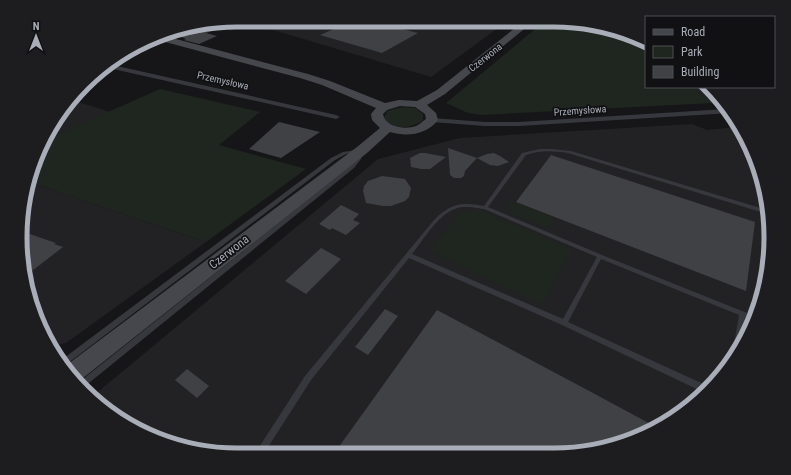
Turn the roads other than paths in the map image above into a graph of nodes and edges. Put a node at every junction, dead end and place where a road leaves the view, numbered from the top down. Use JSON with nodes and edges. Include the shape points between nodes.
{"nodes":[{"id":1,"x":522,"y":27,"type":"edge"},
{"id":2,"x":165,"y":40,"type":"edge"},
{"id":3,"x":114,"y":67,"type":"edge"},
{"id":4,"x":419,"y":105,"type":"junction"},
{"id":5,"x":384,"y":107,"type":"junction"},
{"id":6,"x":723,"y":111,"type":"edge"},
{"id":7,"x":336,"y":117,"type":"dead end"},
{"id":8,"x":432,"y":120,"type":"junction"},
{"id":9,"x":387,"y":128,"type":"junction"},
{"id":10,"x":362,"y":150,"type":"junction"},
{"id":11,"x":485,"y":208,"type":"junction"},
{"id":12,"x":762,"y":211,"type":"edge"},
{"id":13,"x":408,"y":255,"type":"junction"},
{"id":14,"x":600,"y":256,"type":"junction"},
{"id":15,"x":742,"y":314,"type":"junction"},
{"id":16,"x":749,"y":316,"type":"edge"},
{"id":17,"x":564,"y":323,"type":"junction"},
{"id":18,"x":738,"y":340,"type":"edge"},
{"id":19,"x":66,"y":361,"type":"edge"},
{"id":20,"x":75,"y":371,"type":"edge"},
{"id":21,"x":84,"y":381,"type":"edge"},
{"id":22,"x":701,"y":387,"type":"edge"},
{"id":23,"x":262,"y":448,"type":"edge"}],
"edges":[{"from":1,"to":4,"type":"main road","name":"Czerwona","via":[[441,92]]},
{"from":2,"to":5,"type":"main road","via":[[304,76]]},
{"from":3,"to":7,"type":"street","name":"Przemysłowa"},
{"from":4,"to":5,"type":"main road","via":[[399,103]]},
{"from":4,"to":8,"type":"main road","via":[[429,110]]},
{"from":5,"to":9,"type":"main road","via":[[377,114],[377,119]]},
{"from":6,"to":8,"type":"street","name":"Przemysłowa","via":[[526,124]]},
{"from":8,"to":9,"type":"main road","via":[[422,128],[413,130]]},
{"from":9,"to":10,"type":"main road","name":"Czerwona"},
{"from":10,"to":19,"type":"lane","via":[[345,153],[333,159]]},
{"from":10,"to":20,"type":"main road","name":"Czerwona"},
{"from":10,"to":21,"type":"lane","via":[[352,167]]},
{"from":11,"to":12,"type":"lane","via":[[524,154],[531,151],[554,150],[569,152]]},
{"from":11,"to":13,"type":"lane","via":[[464,206],[444,212]]},
{"from":11,"to":14,"type":"lane"},
{"from":13,"to":17,"type":"lane"},
{"from":13,"to":23,"type":"lane","via":[[308,378]]},
{"from":14,"to":15,"type":"lane"},
{"from":14,"to":17,"type":"lane"},
{"from":15,"to":16,"type":"lane"},
{"from":15,"to":18,"type":"lane"},
{"from":17,"to":22,"type":"lane"}]}
